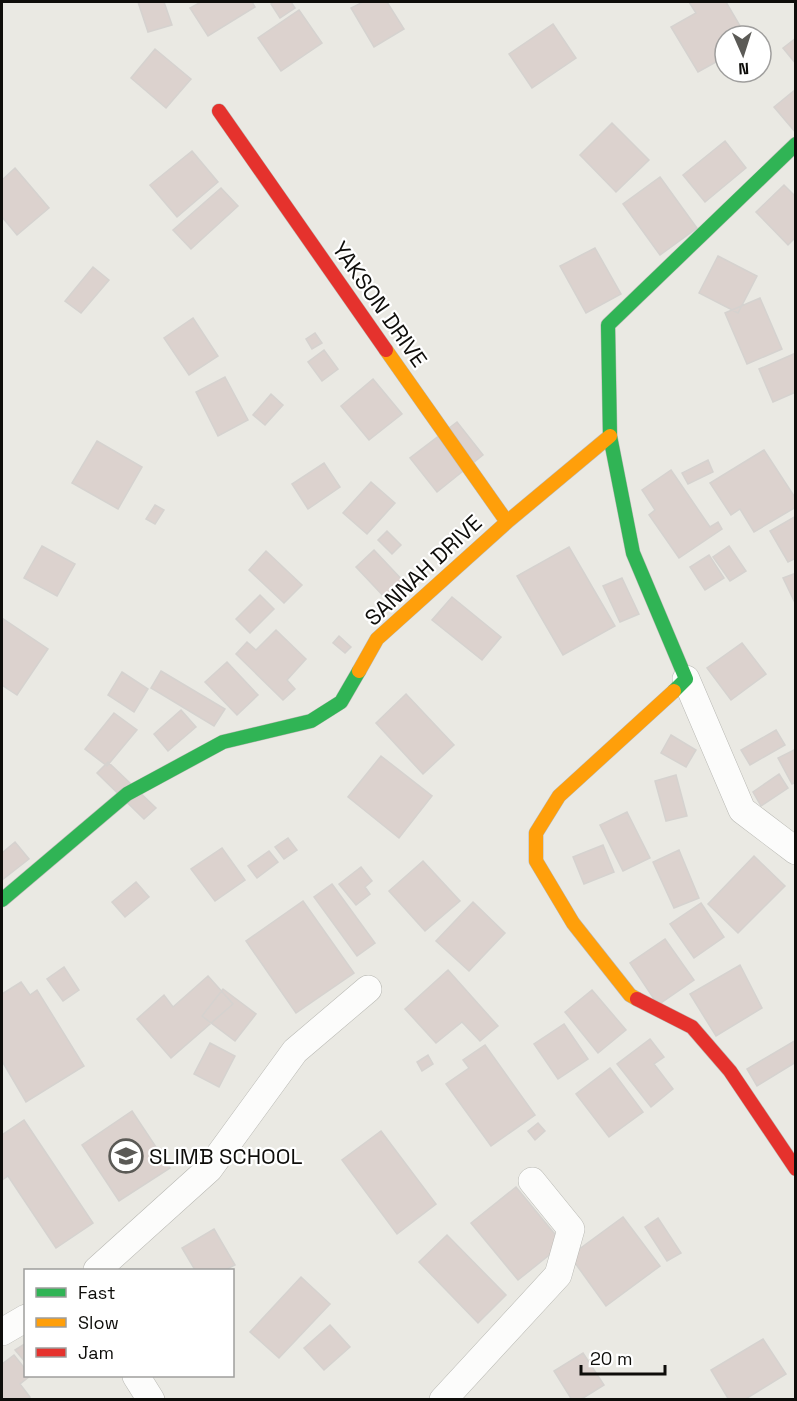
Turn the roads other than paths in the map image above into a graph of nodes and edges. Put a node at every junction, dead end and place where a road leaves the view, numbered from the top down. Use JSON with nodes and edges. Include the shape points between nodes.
{"nodes":[{"id":1,"x":219,"y":111,"type":"dead end"},
{"id":2,"x":795,"y":144,"type":"edge"},
{"id":3,"x":610,"y":436,"type":"junction"},
{"id":4,"x":507,"y":522,"type":"junction"},
{"id":5,"x":686,"y":679,"type":"junction"},
{"id":6,"x":795,"y":851,"type":"edge"},
{"id":7,"x":2,"y":900,"type":"edge"},
{"id":8,"x":368,"y":989,"type":"dead end"},
{"id":9,"x":795,"y":1170,"type":"edge"},
{"id":10,"x":532,"y":1181,"type":"dead end"},
{"id":11,"x":98,"y":1269,"type":"edge"},
{"id":12,"x":24,"y":1319,"type":"edge"},
{"id":13,"x":2,"y":1332,"type":"edge"},
{"id":14,"x":137,"y":1377,"type":"edge"},
{"id":15,"x":151,"y":1400,"type":"edge"},
{"id":16,"x":443,"y":1400,"type":"edge"}],
"edges":[{"from":1,"to":4,"type":"street","name":"YAKSON DRIVE"},
{"from":2,"to":3,"type":"street","via":[[608,325]]},
{"from":3,"to":4,"type":"street","name":"SANNAH DRIVE"},
{"from":3,"to":5,"type":"street","via":[[633,553]]},
{"from":4,"to":7,"type":"street","name":"SANNAH DRIVE","via":[[377,639],[341,702],[311,721],[224,741],[127,794]]},
{"from":5,"to":6,"type":"street","via":[[742,810]]},
{"from":5,"to":9,"type":"street","via":[[559,796],[536,833],[536,861],[573,923],[630,995],[692,1027],[730,1071]]},
{"from":8,"to":11,"type":"street","via":[[295,1051],[210,1169]]},
{"from":10,"to":16,"type":"street","via":[[571,1229],[558,1275]]},
{"from":12,"to":13,"type":"street"},
{"from":14,"to":15,"type":"street"}]}
